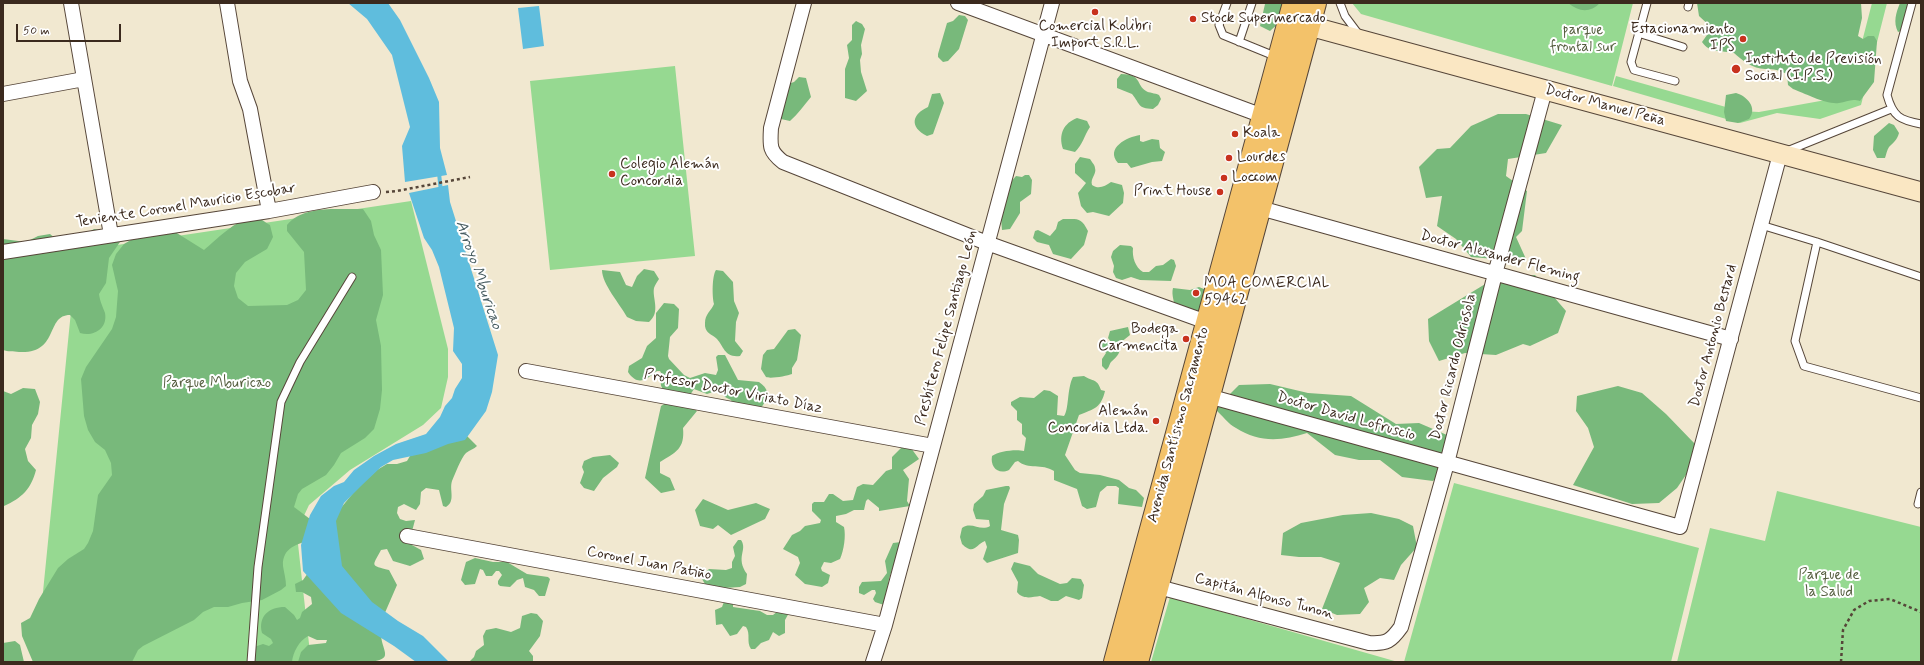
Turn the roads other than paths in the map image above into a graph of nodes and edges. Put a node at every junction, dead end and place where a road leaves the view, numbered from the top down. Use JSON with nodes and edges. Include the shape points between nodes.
{"nodes":[{"id":1,"x":71,"y":3,"type":"edge"},
{"id":2,"x":227,"y":3,"type":"edge"},
{"id":3,"x":804,"y":3,"type":"edge"},
{"id":4,"x":958,"y":3,"type":"edge"},
{"id":5,"x":1052,"y":3,"type":"edge"},
{"id":6,"x":1227,"y":3,"type":"edge"},
{"id":7,"x":1252,"y":3,"type":"edge"},
{"id":8,"x":1315,"y":3,"type":"edge"},
{"id":9,"x":1340,"y":3,"type":"edge"},
{"id":10,"x":1647,"y":3,"type":"edge"},
{"id":11,"x":1912,"y":3,"type":"edge"},
{"id":12,"x":1297,"y":16,"type":"edge"},
{"id":13,"x":1638,"y":33,"type":"junction"},
{"id":14,"x":1043,"y":36,"type":"junction"},
{"id":15,"x":1364,"y":41,"type":"junction"},
{"id":16,"x":1239,"y":42,"type":"junction"},
{"id":17,"x":1683,"y":47,"type":"dead end"},
{"id":18,"x":1279,"y":57,"type":"junction"},
{"id":19,"x":84,"y":78,"type":"junction"},
{"id":20,"x":1675,"y":81,"type":"dead end"},
{"id":21,"x":1545,"y":90,"type":"junction"},
{"id":22,"x":3,"y":94,"type":"edge"},
{"id":23,"x":1891,"y":109,"type":"junction"},
{"id":24,"x":1263,"y":116,"type":"junction"},
{"id":25,"x":1921,"y":124,"type":"edge"},
{"id":26,"x":1780,"y":154,"type":"junction"},
{"id":27,"x":373,"y":192,"type":"dead end"},
{"id":28,"x":1921,"y":192,"type":"edge"},
{"id":29,"x":1260,"y":208,"type":"junction"},
{"id":30,"x":269,"y":212,"type":"junction"},
{"id":31,"x":1761,"y":225,"type":"junction"},
{"id":32,"x":111,"y":234,"type":"junction"},
{"id":33,"x":1817,"y":242,"type":"junction"},
{"id":34,"x":987,"y":243,"type":"junction"},
{"id":35,"x":3,"y":252,"type":"edge"},
{"id":36,"x":1495,"y":274,"type":"junction"},
{"id":37,"x":352,"y":277,"type":"dead end"},
{"id":38,"x":1921,"y":277,"type":"edge"},
{"id":39,"x":1217,"y":325,"type":"junction"},
{"id":40,"x":1730,"y":339,"type":"junction"},
{"id":41,"x":526,"y":371,"type":"dead end"},
{"id":42,"x":1198,"y":394,"type":"junction"},
{"id":43,"x":1921,"y":398,"type":"edge"},
{"id":44,"x":933,"y":446,"type":"junction"},
{"id":45,"x":1448,"y":463,"type":"junction"},
{"id":46,"x":1921,"y":492,"type":"edge"},
{"id":47,"x":1918,"y":504,"type":"dead end"},
{"id":48,"x":1680,"y":527,"type":"joint"},
{"id":49,"x":407,"y":536,"type":"dead end"},
{"id":50,"x":1147,"y":584,"type":"junction"},
{"id":51,"x":885,"y":625,"type":"junction"},
{"id":52,"x":1383,"y":644,"type":"joint"},
{"id":53,"x":251,"y":662,"type":"edge"},
{"id":54,"x":873,"y":662,"type":"edge"},
{"id":55,"x":1115,"y":662,"type":"edge"},
{"id":56,"x":1137,"y":662,"type":"edge"}],
"edges":[{"from":1,"to":19,"type":"street"},
{"from":2,"to":30,"type":"street","via":[[240,81],[250,108]]},
{"from":3,"to":34,"type":"street","via":[[771,128],[771,148],[774,155],[783,162]]},
{"from":4,"to":14,"type":"street"},
{"from":5,"to":14,"type":"street","name":"Presbítero Felipe Santiago León"},
{"from":6,"to":16,"type":"lane","via":[[1219,25],[1223,35]]},
{"from":7,"to":16,"type":"lane"},
{"from":8,"to":12,"type":"main road","name":"Avenida Santísimo Sacramento"},
{"from":9,"to":15,"type":"lane","via":[[1345,16]]},
{"from":10,"to":13,"type":"lane"},
{"from":11,"to":23,"type":"lane","via":[[1887,96]]},
{"from":12,"to":15,"type":"street","name":"Doctor Manuel Peña"},
{"from":12,"to":18,"type":"main road","name":"Avenida Santísimo Sacramento"},
{"from":12,"to":29,"type":"main road","name":"Avenida Santísimo Sacramento"},
{"from":13,"to":17,"type":"lane"},
{"from":13,"to":20,"type":"lane","via":[[1631,62],[1634,70]]},
{"from":14,"to":24,"type":"street"},
{"from":14,"to":34,"type":"street","name":"Presbítero Felipe Santiago León"},
{"from":15,"to":21,"type":"street","name":"Doctor Manuel Peña"},
{"from":16,"to":18,"type":"lane"},
{"from":18,"to":24,"type":"main road","name":"Avenida Santísimo Sacramento"},
{"from":19,"to":22,"type":"street"},
{"from":19,"to":32,"type":"street"},
{"from":21,"to":26,"type":"street","name":"Doctor Manuel Peña"},
{"from":21,"to":36,"type":"street","name":"Doctor Ricardo Odriosola"},
{"from":23,"to":25,"type":"lane","via":[[1903,120]]},
{"from":23,"to":26,"type":"lane"},
{"from":24,"to":39,"type":"main road","name":"Avenida Santísimo Sacramento"},
{"from":26,"to":28,"type":"street","name":"Doctor Manuel Peña"},
{"from":26,"to":31,"type":"street","name":"Doctor Antonio Bestard"},
{"from":27,"to":30,"type":"street","name":"Teniente Coronel Mauricio Escobar"},
{"from":29,"to":36,"type":"street","name":"Doctor Alexander Fleming"},
{"from":29,"to":39,"type":"main road","name":"Avenida Santísimo Sacramento"},
{"from":30,"to":32,"type":"street","name":"Teniente Coronel Mauricio Escobar"},
{"from":31,"to":33,"type":"lane"},
{"from":31,"to":40,"type":"street","name":"Doctor Antonio Bestard"},
{"from":32,"to":35,"type":"street","name":"Teniente Coronel Mauricio Escobar"},
{"from":33,"to":38,"type":"lane"},
{"from":33,"to":43,"type":"lane","via":[[1795,342],[1804,366]]},
{"from":34,"to":39,"type":"street"},
{"from":34,"to":44,"type":"street","name":"Presbítero Felipe Santiago León"},
{"from":36,"to":40,"type":"street","name":"Doctor Alexander Fleming"},
{"from":36,"to":45,"type":"street","name":"Doctor Ricardo Odriosola"},
{"from":37,"to":53,"type":"lane","via":[[300,362],[281,402],[258,567]]},
{"from":39,"to":42,"type":"main road","name":"Avenida Santísimo Sacramento"},
{"from":40,"to":48,"type":"street","name":"Doctor Antonio Bestard"},
{"from":41,"to":44,"type":"street","name":"Profesor Doctor Viriato Díaz"},
{"from":42,"to":45,"type":"street","name":"Doctor David Lofruscio"},
{"from":42,"to":50,"type":"main road","name":"Avenida Santísimo Sacramento"},
{"from":44,"to":51,"type":"street","name":"Presbítero Felipe Santiago León"},
{"from":45,"to":48,"type":"street","name":"Doctor David Lofruscio"},
{"from":45,"to":52,"type":"street","name":"Doctor Ricardo Odriosola","via":[[1401,627],[1393,638]]},
{"from":46,"to":47,"type":"lane"},
{"from":49,"to":51,"type":"street","name":"Coronel Juan Patiño"},
{"from":50,"to":52,"type":"street","name":"Capitán Alfonso Tunon","via":[[1369,643]]},
{"from":50,"to":55,"type":"main road","name":"Avenida Santísimo Sacramento"},
{"from":50,"to":56,"type":"main road","name":"Avenida Santísimo Sacramento"},
{"from":51,"to":54,"type":"street","name":"Presbítero Felipe Santiago León"}]}
